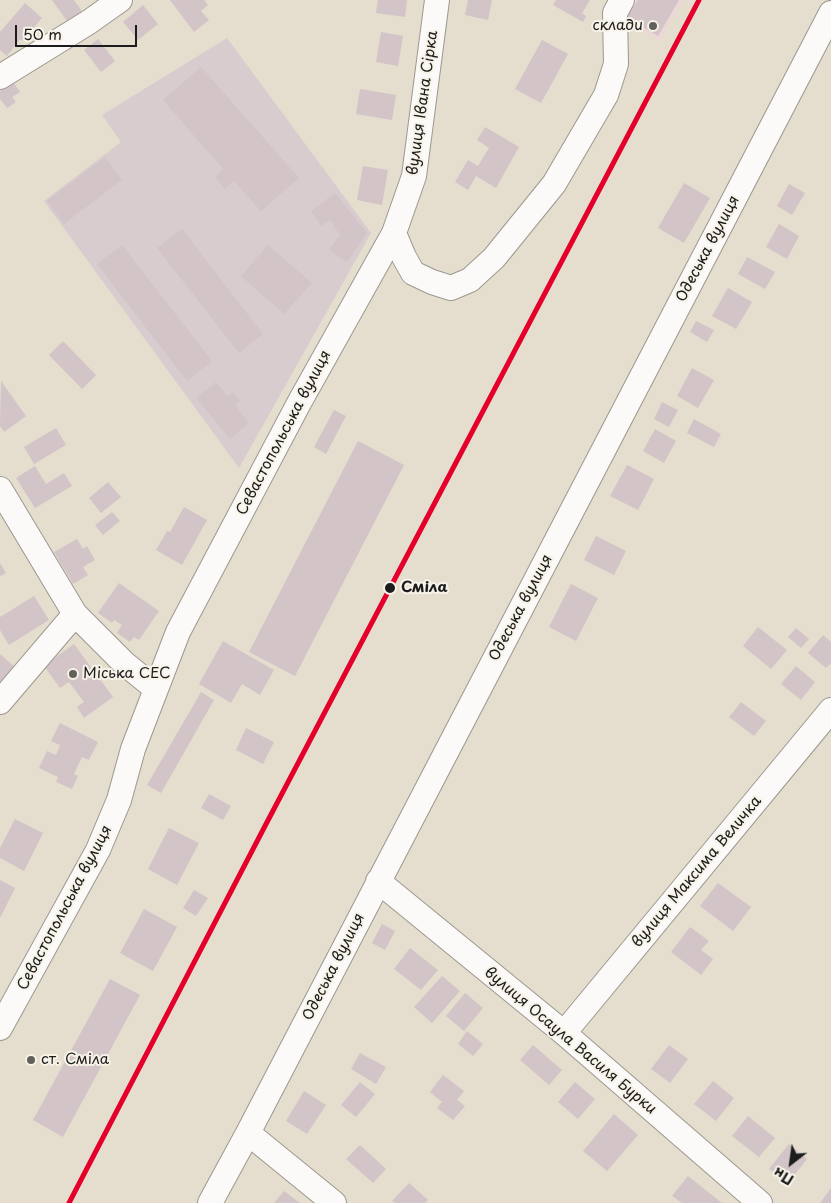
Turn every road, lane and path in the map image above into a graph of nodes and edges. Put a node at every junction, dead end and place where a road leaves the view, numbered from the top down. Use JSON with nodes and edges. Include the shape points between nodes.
{"nodes":[{"id":1,"x":120,"y":0,"type":"edge"},
{"id":2,"x":437,"y":0,"type":"edge"},
{"id":3,"x":622,"y":0,"type":"edge"},
{"id":4,"x":831,"y":13,"type":"edge"},
{"id":5,"x":0,"y":77,"type":"edge"},
{"id":6,"x":394,"y":233,"type":"junction"},
{"id":7,"x":0,"y":489,"type":"edge"},
{"id":8,"x":75,"y":614,"type":"junction"},
{"id":9,"x":156,"y":689,"type":"junction"},
{"id":10,"x":0,"y":702,"type":"edge"},
{"id":11,"x":831,"y":710,"type":"edge"},
{"id":12,"x":378,"y":881,"type":"junction"},
{"id":13,"x":0,"y":1028,"type":"edge"},
{"id":14,"x":564,"y":1033,"type":"junction"},
{"id":15,"x":248,"y":1133,"type":"junction"},
{"id":16,"x":210,"y":1203,"type":"edge"},
{"id":17,"x":334,"y":1203,"type":"edge"},
{"id":18,"x":760,"y":1203,"type":"edge"}],
"edges":[{"from":1,"to":5,"type":"street"},
{"from":2,"to":6,"type":"street","name":"вулиця Івана Сірка","via":[[414,176]]},
{"from":3,"to":6,"type":"street","via":[[615,13],[616,64],[606,95],[554,184],[494,258],[470,280],[451,288],[413,273]]},
{"from":4,"to":12,"type":"street","name":"Одеська вулиця"},
{"from":6,"to":9,"type":"street","name":"Севастопольська вулиця","via":[[178,632]]},
{"from":7,"to":8,"type":"street"},
{"from":8,"to":9,"type":"street","via":[[124,664]]},
{"from":8,"to":10,"type":"street"},
{"from":9,"to":13,"type":"street","name":"Севастопольська вулиця","via":[[119,800],[98,850]]},
{"from":11,"to":14,"type":"street","name":"вулиця Максима Величка"},
{"from":12,"to":14,"type":"street","name":"вулиця Осаула Василя Бурки"},
{"from":12,"to":15,"type":"street","name":"Одеська вулиця"},
{"from":14,"to":18,"type":"street","name":"вулиця Осаула Василя Бурки"},
{"from":15,"to":16,"type":"street","name":"Одеська вулиця"},
{"from":15,"to":17,"type":"street"}]}
